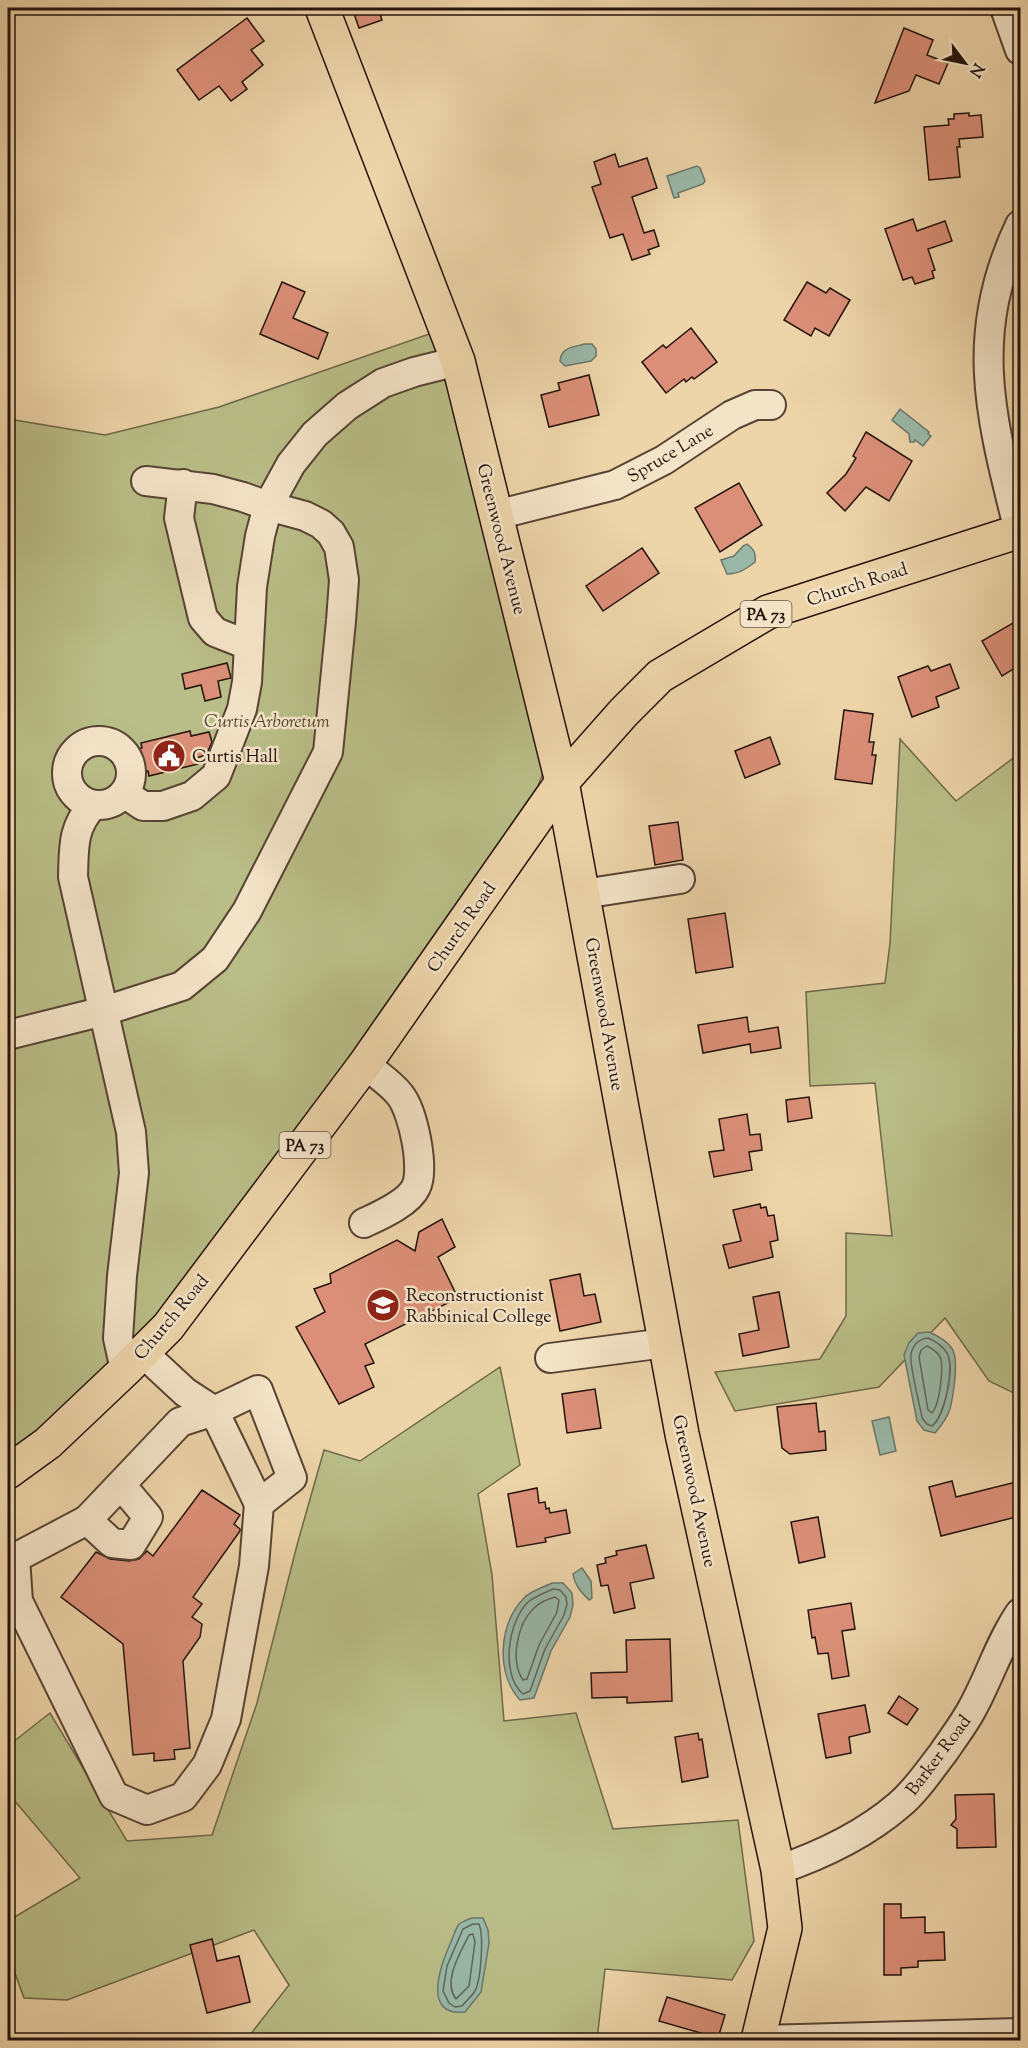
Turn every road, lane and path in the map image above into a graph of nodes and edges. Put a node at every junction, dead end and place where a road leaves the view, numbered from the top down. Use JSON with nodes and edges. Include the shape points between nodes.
{"nodes":[{"id":1,"x":322,"y":8,"type":"edge"},
{"id":2,"x":1005,"y":8,"type":"edge"},
{"id":3,"x":1020,"y":50,"type":"edge"},
{"id":4,"x":1020,"y":225,"type":"edge"},
{"id":5,"x":458,"y":361,"type":"junction"},
{"id":6,"x":771,"y":405,"type":"dead end"},
{"id":7,"x":146,"y":481,"type":"dead end"},
{"id":8,"x":183,"y":484,"type":"junction"},
{"id":9,"x":268,"y":506,"type":"junction"},
{"id":10,"x":496,"y":515,"type":"junction"},
{"id":11,"x":1020,"y":531,"type":"edge"},
{"id":12,"x":248,"y":645,"type":"junction"},
{"id":13,"x":562,"y":782,"type":"junction"},
{"id":14,"x":124,"y":793,"type":"junction"},
{"id":15,"x":93,"y":805,"type":"junction"},
{"id":16,"x":680,"y":879,"type":"dead end"},
{"id":17,"x":583,"y":894,"type":"junction"},
{"id":18,"x":104,"y":1011,"type":"junction"},
{"id":19,"x":8,"y":1035,"type":"edge"},
{"id":20,"x":365,"y":1064,"type":"junction"},
{"id":21,"x":364,"y":1224,"type":"dead end"},
{"id":22,"x":665,"y":1343,"type":"junction"},
{"id":23,"x":550,"y":1358,"type":"dead end"},
{"id":24,"x":134,"y":1361,"type":"junction"},
{"id":25,"x":214,"y":1411,"type":"junction"},
{"id":26,"x":8,"y":1472,"type":"edge"},
{"id":27,"x":121,"y":1485,"type":"junction"},
{"id":28,"x":260,"y":1504,"type":"junction"},
{"id":29,"x":87,"y":1520,"type":"junction"},
{"id":30,"x":1020,"y":1613,"type":"edge"},
{"id":31,"x":778,"y":1870,"type":"junction"},
{"id":32,"x":1020,"y":2033,"type":"edge"},
{"id":33,"x":758,"y":2040,"type":"edge"}],
"edges":[{"from":1,"to":5,"type":"main road","name":"Greenwood Avenue"},
{"from":2,"to":3,"type":"street"},
{"from":4,"to":11,"type":"street","via":[[997,285],[988,357],[997,441]]},
{"from":5,"to":9,"type":"street","via":[[384,382],[348,406],[315,434],[291,464]]},
{"from":5,"to":10,"type":"main road","name":"Greenwood Avenue"},
{"from":6,"to":10,"type":"street","name":"Spruce Lane","via":[[755,405],[732,415],[664,460],[615,485]]},
{"from":7,"to":8,"type":"street"},
{"from":8,"to":9,"type":"street"},
{"from":8,"to":12,"type":"street","via":[[179,518],[203,618],[215,632]]},
{"from":9,"to":12,"type":"street","via":[[252,587]]},
{"from":9,"to":18,"type":"street","via":[[321,524],[339,547],[344,580],[342,621],[328,752],[247,911],[215,959],[182,986]]},
{"from":10,"to":13,"type":"main road","name":"Greenwood Avenue"},
{"from":11,"to":13,"type":"main road","name":"Church Road","number":"PA 73","via":[[768,612],[660,676]]},
{"from":12,"to":14,"type":"street","via":[[242,709],[216,776],[192,796],[163,806],[143,806]]},
{"from":13,"to":17,"type":"main road","name":"Greenwood Avenue"},
{"from":13,"to":20,"type":"main road","name":"Church Road","number":"PA 73"},
{"from":14,"to":15,"type":"street","via":[[110,803]]},
{"from":14,"to":15,"type":"street","via":[[131,774],[125,754],[108,742],[88,743],[72,756],[67,776],[75,795]]},
{"from":15,"to":18,"type":"street","via":[[81,818],[74,844],[73,877]]},
{"from":16,"to":17,"type":"street"},
{"from":17,"to":22,"type":"main road","name":"Greenwood Avenue"},
{"from":18,"to":19,"type":"street"},
{"from":18,"to":24,"type":"street","via":[[131,1132],[134,1173],[118,1338]]},
{"from":20,"to":21,"type":"street","via":[[400,1095],[411,1116],[420,1173],[416,1189],[396,1207]]},
{"from":20,"to":24,"type":"main road","name":"Church Road","number":"PA 73","via":[[168,1327]]},
{"from":22,"to":23,"type":"street"},
{"from":22,"to":31,"type":"main road","name":"Greenwood Avenue"},
{"from":24,"to":25,"type":"street"},
{"from":24,"to":26,"type":"main road","name":"Church Road","number":"PA 73","via":[[48,1443]]},
{"from":25,"to":27,"type":"street","via":[[180,1422]]},
{"from":25,"to":28,"type":"street"},
{"from":25,"to":28,"type":"street","via":[[258,1390],[292,1478]]},
{"from":27,"to":29,"type":"street"},
{"from":27,"to":29,"type":"street","via":[[148,1517],[131,1545],[112,1543]]},
{"from":28,"to":29,"type":"street","via":[[254,1566],[226,1719],[207,1765],[183,1797],[147,1810],[114,1796],[18,1601],[15,1558]]},
{"from":30,"to":31,"type":"street","name":"Barker Road","via":[[974,1707],[906,1798],[856,1836]]},
{"from":31,"to":33,"type":"main road","name":"Greenwood Avenue","via":[[785,1928]]},
{"from":32,"to":33,"type":"street"}]}
